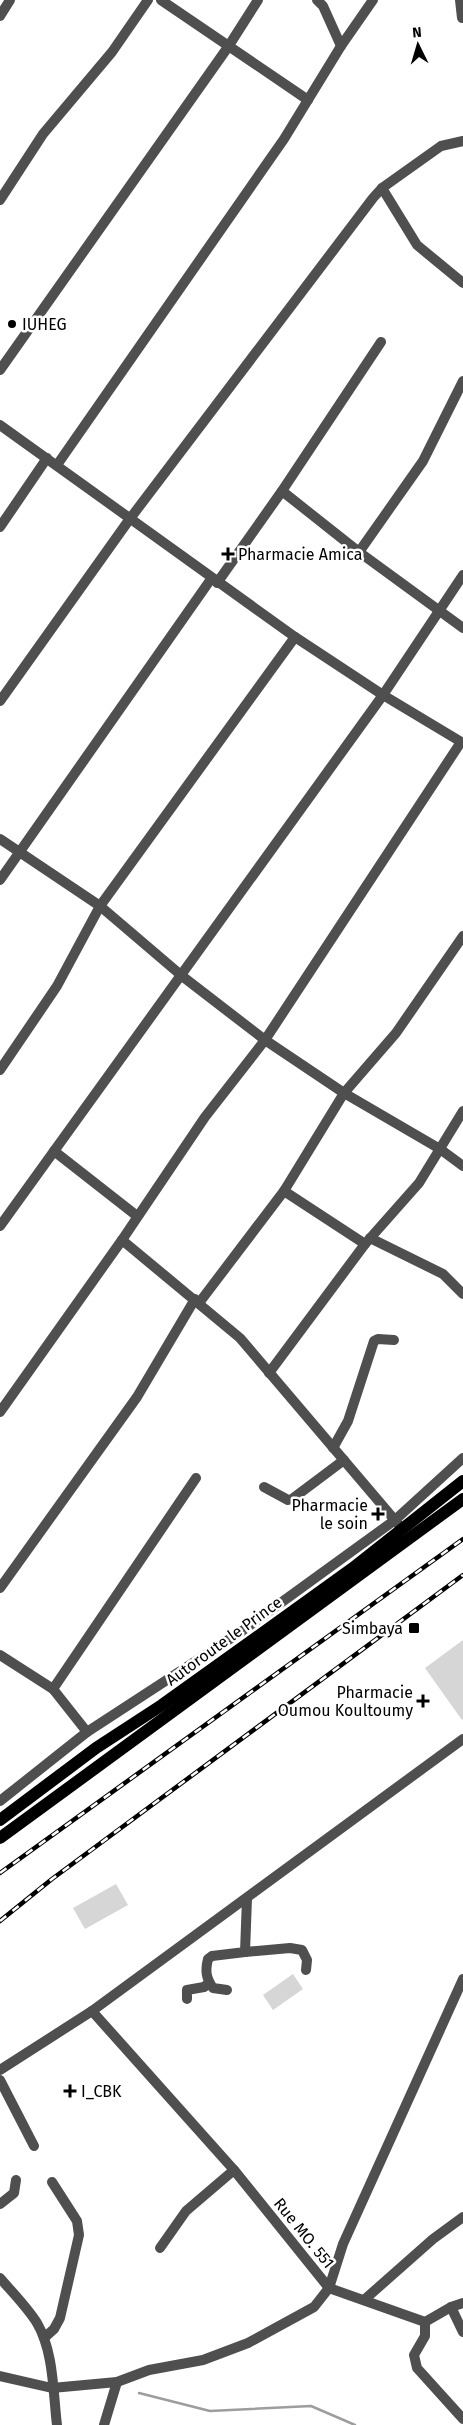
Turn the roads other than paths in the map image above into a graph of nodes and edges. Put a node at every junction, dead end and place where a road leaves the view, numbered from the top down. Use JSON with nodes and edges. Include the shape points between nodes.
{"nodes":[{"id":1,"x":10,"y":0,"type":"edge"},
{"id":2,"x":148,"y":0,"type":"edge"},
{"id":3,"x":161,"y":0,"type":"edge"},
{"id":4,"x":258,"y":0,"type":"edge"},
{"id":5,"x":317,"y":0,"type":"edge"},
{"id":6,"x":373,"y":0,"type":"edge"},
{"id":7,"x":460,"y":0,"type":"edge"},
{"id":8,"x":0,"y":16,"type":"edge"},
{"id":9,"x":462,"y":18,"type":"edge"},
{"id":10,"x":341,"y":46,"type":"junction"},
{"id":11,"x":228,"y":47,"type":"junction"},
{"id":12,"x":308,"y":100,"type":"junction"},
{"id":13,"x":463,"y":141,"type":"edge"},
{"id":14,"x":382,"y":188,"type":"junction"},
{"id":15,"x":0,"y":200,"type":"edge"},
{"id":16,"x":463,"y":283,"type":"edge"},
{"id":17,"x":380,"y":342,"type":"dead end"},
{"id":18,"x":0,"y":370,"type":"edge"},
{"id":19,"x":463,"y":382,"type":"edge"},
{"id":20,"x":0,"y":425,"type":"edge"},
{"id":21,"x":47,"y":458,"type":"junction"},
{"id":22,"x":57,"y":464,"type":"junction"},
{"id":23,"x":282,"y":490,"type":"junction"},
{"id":24,"x":129,"y":520,"type":"junction"},
{"id":25,"x":0,"y":527,"type":"edge"},
{"id":26,"x":359,"y":552,"type":"junction"},
{"id":27,"x":463,"y":575,"type":"edge"},
{"id":28,"x":214,"y":581,"type":"junction"},
{"id":29,"x":438,"y":611,"type":"junction"},
{"id":30,"x":463,"y":628,"type":"edge"},
{"id":31,"x":295,"y":637,"type":"junction"},
{"id":32,"x":383,"y":695,"type":"junction"},
{"id":33,"x":0,"y":701,"type":"edge"},
{"id":34,"x":462,"y":742,"type":"edge"},
{"id":35,"x":0,"y":839,"type":"edge"},
{"id":36,"x":19,"y":851,"type":"junction"},
{"id":37,"x":0,"y":880,"type":"edge"},
{"id":38,"x":100,"y":906,"type":"junction"},
{"id":39,"x":463,"y":936,"type":"edge"},
{"id":40,"x":182,"y":976,"type":"junction"},
{"id":41,"x":265,"y":1040,"type":"junction"},
{"id":42,"x":0,"y":1070,"type":"edge"},
{"id":43,"x":344,"y":1093,"type":"junction"},
{"id":44,"x":463,"y":1111,"type":"edge"},
{"id":45,"x":440,"y":1149,"type":"junction"},
{"id":46,"x":54,"y":1151,"type":"junction"},
{"id":47,"x":463,"y":1166,"type":"edge"},
{"id":48,"x":284,"y":1191,"type":"junction"},
{"id":49,"x":137,"y":1216,"type":"junction"},
{"id":50,"x":0,"y":1226,"type":"edge"},
{"id":51,"x":122,"y":1240,"type":"junction"},
{"id":52,"x":368,"y":1241,"type":"junction"},
{"id":53,"x":463,"y":1294,"type":"edge"},
{"id":54,"x":197,"y":1301,"type":"junction"},
{"id":55,"x":394,"y":1340,"type":"dead end"},
{"id":56,"x":269,"y":1373,"type":"junction"},
{"id":57,"x":0,"y":1412,"type":"edge"},
{"id":58,"x":333,"y":1448,"type":"junction"},
{"id":59,"x":463,"y":1458,"type":"edge"},
{"id":60,"x":344,"y":1460,"type":"junction"},
{"id":61,"x":196,"y":1478,"type":"dead end"},
{"id":62,"x":463,"y":1481,"type":"edge"},
{"id":63,"x":264,"y":1486,"type":"dead end"},
{"id":64,"x":463,"y":1499,"type":"edge"},
{"id":65,"x":399,"y":1524,"type":"junction"},
{"id":66,"x":0,"y":1588,"type":"edge"},
{"id":67,"x":242,"y":1630,"type":"junction"},
{"id":68,"x":250,"y":1642,"type":"junction"},
{"id":69,"x":0,"y":1655,"type":"edge"},
{"id":70,"x":54,"y":1689,"type":"junction"},
{"id":71,"x":86,"y":1732,"type":"junction"},
{"id":72,"x":463,"y":1740,"type":"edge"},
{"id":73,"x":0,"y":1801,"type":"edge"},
{"id":74,"x":0,"y":1820,"type":"edge"},
{"id":75,"x":0,"y":1838,"type":"edge"},
{"id":76,"x":247,"y":1898,"type":"junction"},
{"id":77,"x":245,"y":1952,"type":"junction"},
{"id":78,"x":306,"y":1970,"type":"dead end"},
{"id":79,"x":463,"y":1979,"type":"edge"},
{"id":80,"x":209,"y":1983,"type":"junction"},
{"id":81,"x":227,"y":1990,"type":"dead end"},
{"id":82,"x":187,"y":1999,"type":"dead end"},
{"id":83,"x":92,"y":2012,"type":"junction"},
{"id":84,"x":0,"y":2070,"type":"edge"},
{"id":85,"x":0,"y":2080,"type":"edge"},
{"id":86,"x":34,"y":2146,"type":"dead end"},
{"id":87,"x":234,"y":2170,"type":"junction"},
{"id":88,"x":16,"y":2180,"type":"dead end"},
{"id":89,"x":52,"y":2182,"type":"dead end"},
{"id":90,"x":0,"y":2204,"type":"edge"},
{"id":91,"x":463,"y":2217,"type":"edge"},
{"id":92,"x":160,"y":2248,"type":"dead end"},
{"id":93,"x":0,"y":2278,"type":"edge"},
{"id":94,"x":329,"y":2288,"type":"junction"},
{"id":95,"x":364,"y":2300,"type":"junction"},
{"id":96,"x":463,"y":2303,"type":"edge"},
{"id":97,"x":451,"y":2307,"type":"junction"},
{"id":98,"x":425,"y":2322,"type":"junction"},
{"id":99,"x":463,"y":2332,"type":"edge"},
{"id":100,"x":44,"y":2338,"type":"junction"},
{"id":101,"x":0,"y":2376,"type":"edge"},
{"id":102,"x":117,"y":2382,"type":"junction"},
{"id":103,"x":52,"y":2388,"type":"junction"},
{"id":104,"x":463,"y":2419,"type":"edge"},
{"id":105,"x":57,"y":2425,"type":"edge"},
{"id":106,"x":104,"y":2425,"type":"edge"}],
"edges":[{"from":1,"to":8,"type":"street"},
{"from":2,"to":15,"type":"street","via":[[112,52],[43,134]]},
{"from":3,"to":11,"type":"street"},
{"from":4,"to":11,"type":"street"},
{"from":5,"to":10,"type":"street","via":[[323,6]]},
{"from":6,"to":10,"type":"street"},
{"from":7,"to":9,"type":"street"},
{"from":10,"to":12,"type":"street"},
{"from":11,"to":12,"type":"street"},
{"from":11,"to":18,"type":"street"},
{"from":12,"to":22,"type":"street"},
{"from":13,"to":14,"type":"street","via":[[441,146]]},
{"from":14,"to":16,"type":"street","via":[[418,245]]},
{"from":14,"to":24,"type":"street"},
{"from":17,"to":23,"type":"street"},
{"from":19,"to":26,"type":"street","via":[[422,461]]},
{"from":20,"to":21,"type":"street"},
{"from":21,"to":22,"type":"street"},
{"from":21,"to":25,"type":"street"},
{"from":22,"to":24,"type":"street"},
{"from":23,"to":26,"type":"street"},
{"from":23,"to":28,"type":"street"},
{"from":24,"to":28,"type":"street"},
{"from":24,"to":33,"type":"street"},
{"from":26,"to":29,"type":"street"},
{"from":27,"to":29,"type":"street"},
{"from":28,"to":31,"type":"street"},
{"from":28,"to":36,"type":"street"},
{"from":29,"to":30,"type":"street"},
{"from":29,"to":32,"type":"street"},
{"from":31,"to":32,"type":"street"},
{"from":31,"to":38,"type":"street"},
{"from":32,"to":34,"type":"street"},
{"from":32,"to":40,"type":"street"},
{"from":34,"to":41,"type":"street"},
{"from":35,"to":36,"type":"street"},
{"from":36,"to":37,"type":"street"},
{"from":36,"to":38,"type":"street"},
{"from":38,"to":40,"type":"street"},
{"from":38,"to":42,"type":"street","via":[[57,986]]},
{"from":39,"to":43,"type":"street","via":[[396,1033]]},
{"from":40,"to":41,"type":"street"},
{"from":40,"to":46,"type":"street"},
{"from":41,"to":43,"type":"street"},
{"from":41,"to":49,"type":"street"},
{"from":43,"to":45,"type":"street"},
{"from":43,"to":48,"type":"street"},
{"from":44,"to":45,"type":"street"},
{"from":45,"to":47,"type":"street"},
{"from":45,"to":52,"type":"street","via":[[419,1183]]},
{"from":46,"to":49,"type":"street"},
{"from":46,"to":50,"type":"street"},
{"from":48,"to":52,"type":"street"},
{"from":48,"to":54,"type":"street"},
{"from":49,"to":51,"type":"street"},
{"from":51,"to":54,"type":"street"},
{"from":51,"to":57,"type":"street"},
{"from":52,"to":53,"type":"street","via":[[443,1274]]},
{"from":52,"to":56,"type":"street"},
{"from":54,"to":56,"type":"street","via":[[240,1338]]},
{"from":54,"to":66,"type":"street","via":[[137,1397]]},
{"from":55,"to":58,"type":"street","via":[[374,1341],[348,1421]]},
{"from":56,"to":58,"type":"street"},
{"from":58,"to":60,"type":"street"},
{"from":59,"to":65,"type":"street"},
{"from":60,"to":63,"type":"street","via":[[292,1499],[288,1500]]},
{"from":60,"to":65,"type":"street"},
{"from":61,"to":70,"type":"street"},
{"from":62,"to":65,"type":"main road","name":"Autoroute le Prince"},
{"from":64,"to":75,"type":"main road","name":"Autoroute le Prince"},
{"from":65,"to":67,"type":"street"},
{"from":65,"to":68,"type":"main road","name":"Autoroute le Prince"},
{"from":67,"to":68,"type":"street"},
{"from":67,"to":71,"type":"street"},
{"from":68,"to":74,"type":"main road","name":"Autoroute le Prince","via":[[162,1706],[96,1748]]},
{"from":69,"to":70,"type":"street"},
{"from":70,"to":71,"type":"street"},
{"from":71,"to":73,"type":"street"},
{"from":72,"to":76,"type":"street"},
{"from":76,"to":77,"type":"street"},
{"from":76,"to":83,"type":"street"},
{"from":77,"to":78,"type":"street","via":[[302,1950],[307,1960]]},
{"from":77,"to":80,"type":"street","via":[[208,1959]]},
{"from":79,"to":94,"type":"street","name":"Rue MO. 551","via":[[343,2244]]},
{"from":80,"to":81,"type":"street","via":[[213,1988]]},
{"from":80,"to":82,"type":"street","via":[[187,1990]]},
{"from":83,"to":84,"type":"street"},
{"from":83,"to":87,"type":"street","name":"Rue MO. 551"},
{"from":85,"to":86,"type":"street"},
{"from":87,"to":92,"type":"street","via":[[186,2211]]},
{"from":87,"to":94,"type":"street","name":"Rue MO. 551"},
{"from":88,"to":90,"type":"street","via":[[14,2194]]},
{"from":89,"to":100,"type":"street","via":[[76,2221],[79,2235],[60,2318]]},
{"from":91,"to":95,"type":"street"},
{"from":93,"to":100,"type":"street"},
{"from":94,"to":95,"type":"street"},
{"from":94,"to":102,"type":"street","via":[[314,2307],[248,2343],[203,2360],[149,2370]]},
{"from":95,"to":98,"type":"street"},
{"from":96,"to":97,"type":"street"},
{"from":97,"to":98,"type":"street"},
{"from":97,"to":99,"type":"street"},
{"from":98,"to":104,"type":"street","via":[[425,2336],[414,2355],[417,2368]]},
{"from":100,"to":103,"type":"street"},
{"from":101,"to":103,"type":"street"},
{"from":102,"to":103,"type":"street"},
{"from":102,"to":106,"type":"street"},
{"from":103,"to":105,"type":"street"}]}
